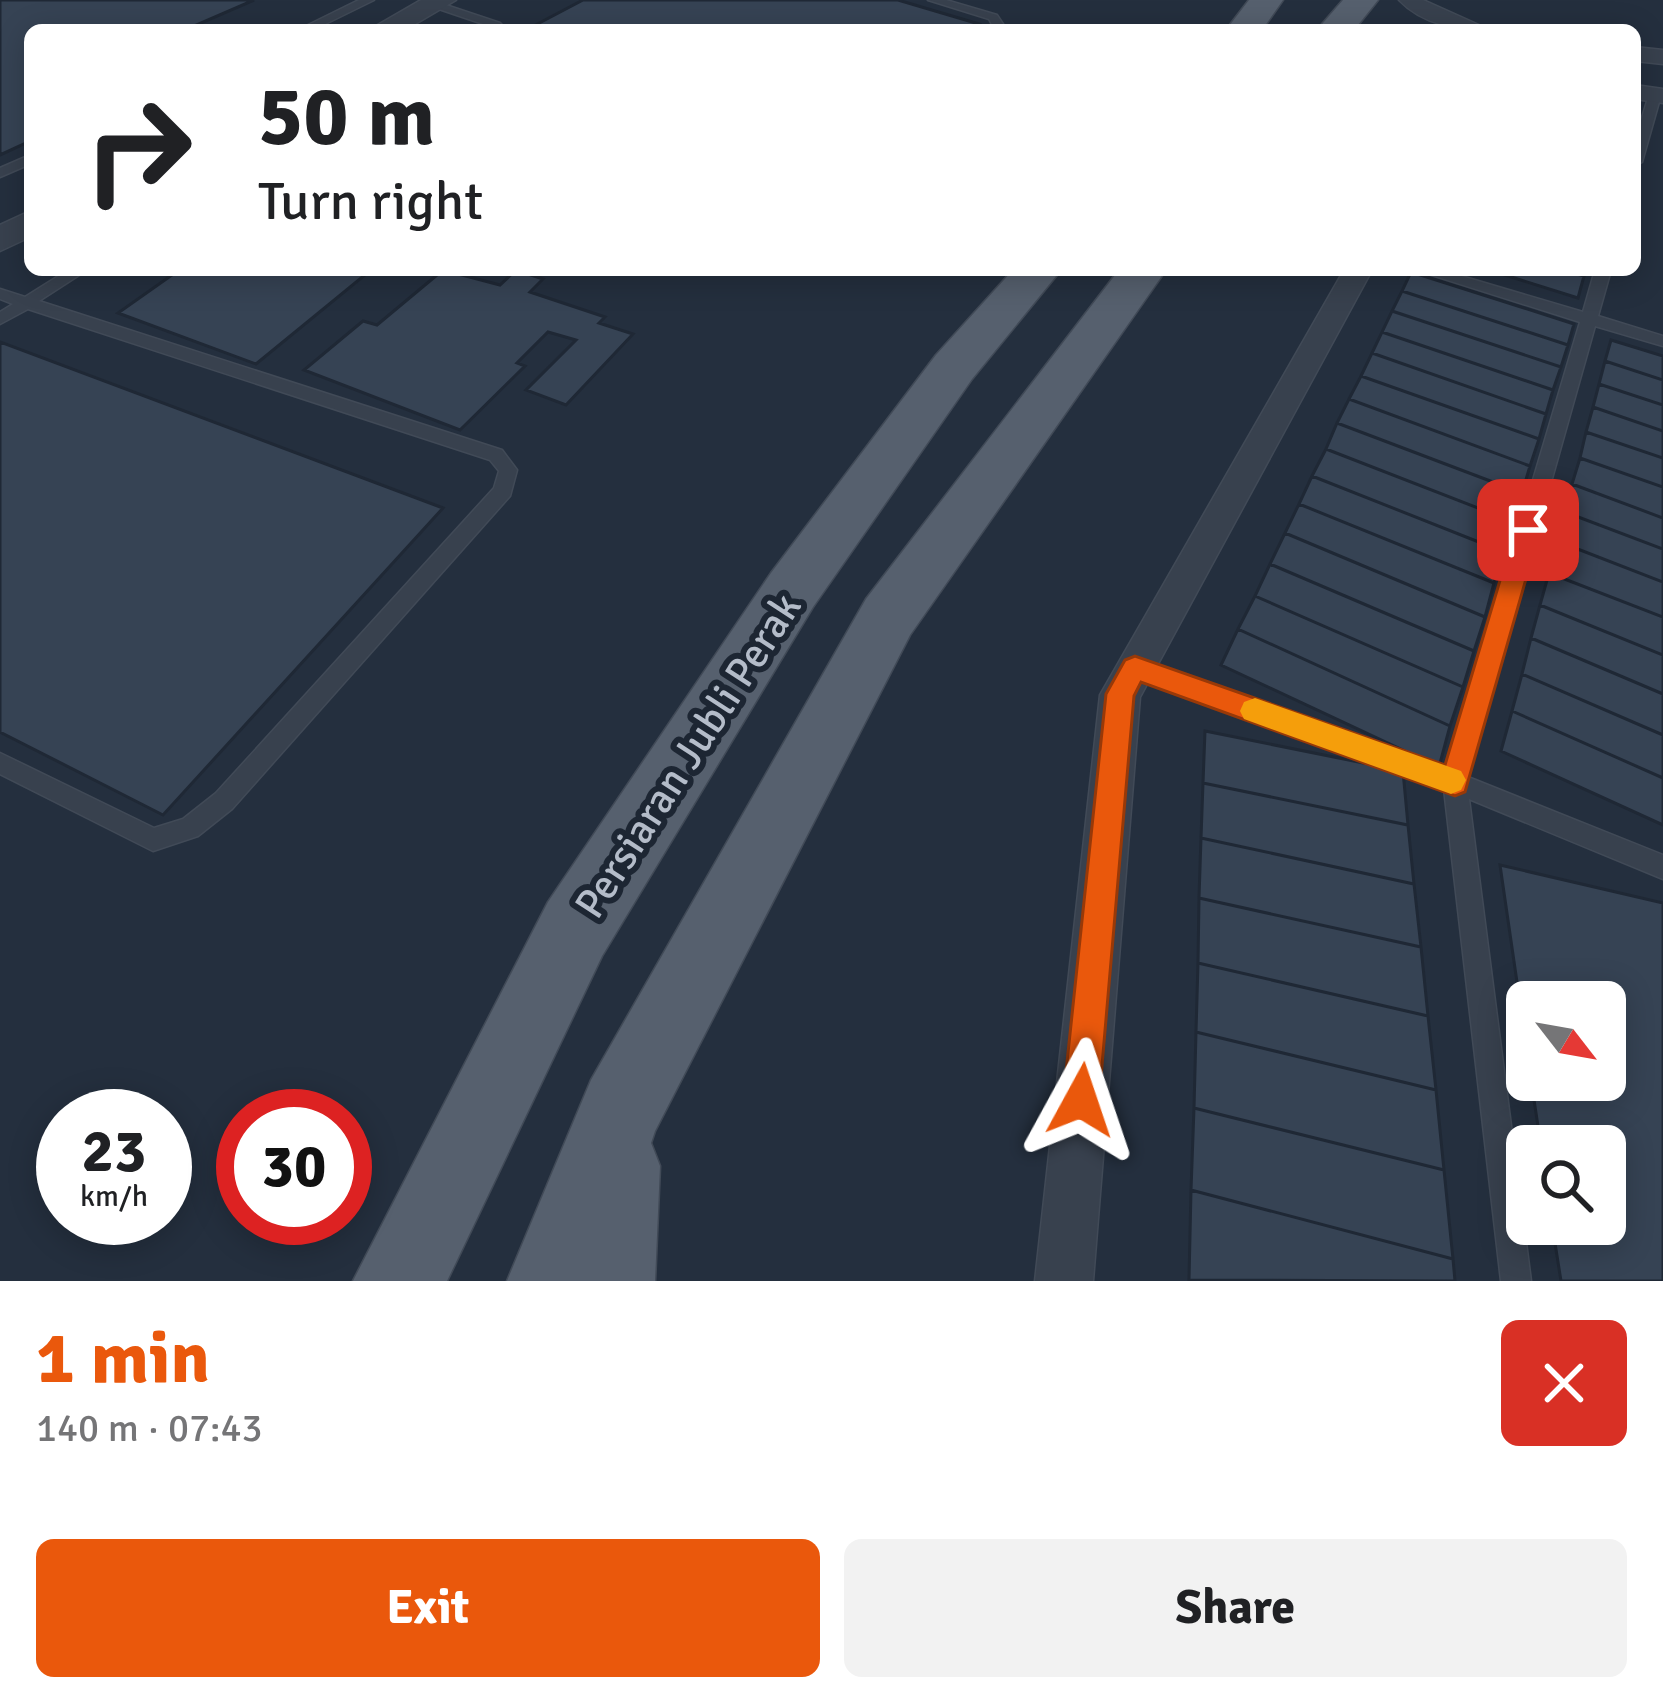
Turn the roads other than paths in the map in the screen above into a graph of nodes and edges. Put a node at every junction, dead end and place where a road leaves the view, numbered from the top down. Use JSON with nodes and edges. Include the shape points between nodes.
{"nodes":[{"id":1,"x":368,"y":0,"type":"edge"},
{"id":2,"x":934,"y":0,"type":"edge"},
{"id":3,"x":1361,"y":0,"type":"edge"},
{"id":4,"x":1408,"y":0,"type":"edge"},
{"id":5,"x":438,"y":2,"type":"edge"},
{"id":6,"x":317,"y":24,"type":"edge"},
{"id":7,"x":394,"y":24,"type":"edge"},
{"id":8,"x":493,"y":24,"type":"edge"},
{"id":9,"x":997,"y":24,"type":"edge"},
{"id":10,"x":1340,"y":24,"type":"edge"},
{"id":11,"x":1461,"y":24,"type":"edge"},
{"id":12,"x":1651,"y":94,"type":"edge"},
{"id":13,"x":1641,"y":137,"type":"edge"},
{"id":14,"x":69,"y":276,"type":"edge"},
{"id":15,"x":1033,"y":276,"type":"edge"},
{"id":16,"x":1139,"y":276,"type":"edge"},
{"id":17,"x":1355,"y":276,"type":"edge"},
{"id":18,"x":1444,"y":276,"type":"edge"},
{"id":19,"x":1602,"y":276,"type":"edge"},
{"id":20,"x":0,"y":294,"type":"edge"},
{"id":21,"x":25,"y":302,"type":"junction"},
{"id":22,"x":0,"y":319,"type":"edge"},
{"id":23,"x":1589,"y":320,"type":"junction"},
{"id":24,"x":1663,"y":341,"type":"edge"},
{"id":25,"x":1135,"y":668,"type":"junction"},
{"id":26,"x":0,"y":763,"type":"edge"},
{"id":27,"x":1455,"y":782,"type":"junction"},
{"id":28,"x":1663,"y":867,"type":"edge"},
{"id":29,"x":620,"y":1110,"type":"junction"},
{"id":30,"x":399,"y":1281,"type":"edge"},
{"id":31,"x":553,"y":1281,"type":"edge"},
{"id":32,"x":610,"y":1281,"type":"edge"},
{"id":33,"x":1064,"y":1281,"type":"edge"},
{"id":34,"x":1516,"y":1281,"type":"edge"}],
"edges":[{"from":1,"to":6,"type":"lane"},
{"from":2,"to":9,"type":"lane"},
{"from":3,"to":10,"type":"main road"},
{"from":4,"to":11,"type":"street"},
{"from":5,"to":7,"type":"street"},
{"from":5,"to":8,"type":"lane"},
{"from":12,"to":13,"type":"lane"},
{"from":14,"to":21,"type":"lane"},
{"from":15,"to":30,"type":"main road","name":"Persiaran Jubli Perak","via":[[954,367],[792,590],[575,929]]},
{"from":16,"to":29,"type":"main road","via":[[888,616]]},
{"from":17,"to":25,"type":"street"},
{"from":18,"to":23,"type":"lane"},
{"from":19,"to":23,"type":"lane"},
{"from":20,"to":21,"type":"lane"},
{"from":21,"to":22,"type":"lane"},
{"from":21,"to":26,"type":"lane","via":[[496,455],[508,470],[503,491],[224,801],[190,828],[153,840]]},
{"from":23,"to":24,"type":"lane"},
{"from":23,"to":27,"type":"lane"},
{"from":25,"to":27,"type":"lane"},
{"from":25,"to":33,"type":"street","via":[[1120,694]]},
{"from":27,"to":28,"type":"lane"},
{"from":27,"to":34,"type":"lane"},
{"from":29,"to":31,"type":"main road"},
{"from":29,"to":32,"type":"main road"}]}
